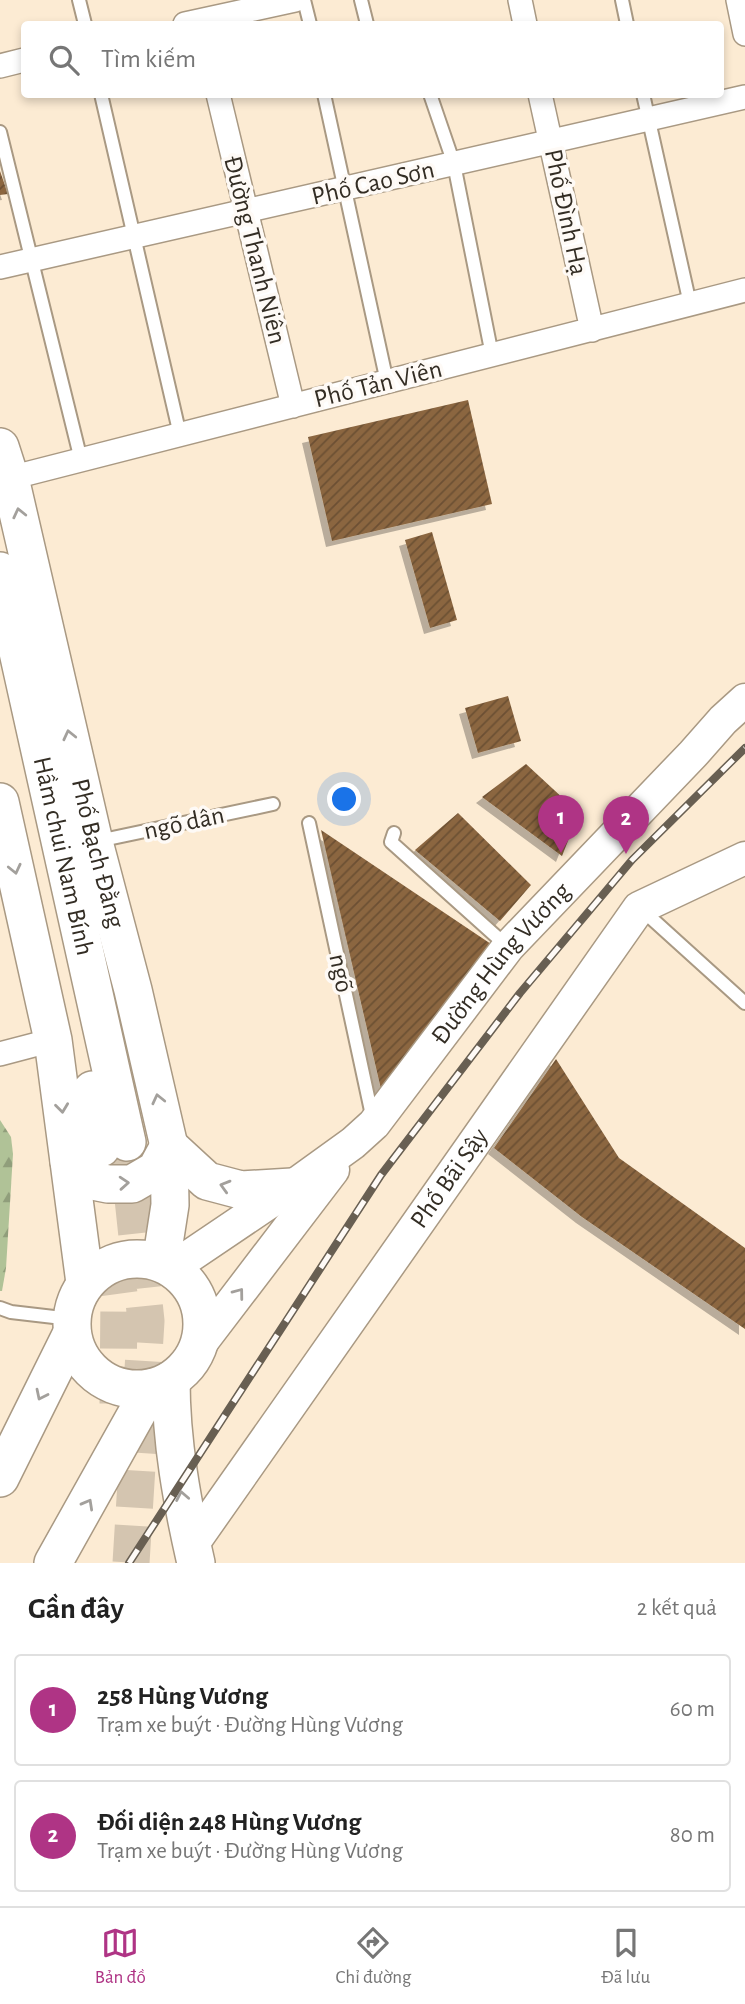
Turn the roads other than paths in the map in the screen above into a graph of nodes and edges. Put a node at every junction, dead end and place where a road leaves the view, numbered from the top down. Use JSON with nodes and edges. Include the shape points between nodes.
{"nodes":[{"id":1,"x":79,"y":0,"type":"edge"},
{"id":2,"x":295,"y":0,"type":"edge"},
{"id":3,"x":304,"y":0,"type":"edge"},
{"id":4,"x":361,"y":0,"type":"edge"},
{"id":5,"x":520,"y":0,"type":"edge"},
{"id":6,"x":622,"y":0,"type":"edge"},
{"id":7,"x":738,"y":0,"type":"edge"},
{"id":8,"x":195,"y":18,"type":"edge"},
{"id":9,"x":84,"y":21,"type":"edge"},
{"id":10,"x":309,"y":21,"type":"edge"},
{"id":11,"x":366,"y":21,"type":"edge"},
{"id":12,"x":524,"y":21,"type":"edge"},
{"id":13,"x":626,"y":21,"type":"edge"},
{"id":14,"x":745,"y":34,"type":"edge"},
{"id":15,"x":21,"y":61,"type":"edge"},
{"id":16,"x":0,"y":66,"type":"edge"},
{"id":17,"x":745,"y":97,"type":"edge"},
{"id":18,"x":102,"y":98,"type":"edge"},
{"id":19,"x":219,"y":98,"type":"edge"},
{"id":20,"x":325,"y":98,"type":"edge"},
{"id":21,"x":431,"y":98,"type":"edge"},
{"id":22,"x":541,"y":98,"type":"edge"},
{"id":23,"x":644,"y":98,"type":"edge"},
{"id":24,"x":649,"y":119,"type":"junction"},
{"id":25,"x":0,"y":132,"type":"edge"},
{"id":26,"x":551,"y":142,"type":"junction"},
{"id":27,"x":454,"y":164,"type":"junction"},
{"id":28,"x":344,"y":189,"type":"junction"},
{"id":29,"x":246,"y":212,"type":"junction"},
{"id":30,"x":134,"y":237,"type":"junction"},
{"id":31,"x":32,"y":261,"type":"junction"},
{"id":32,"x":0,"y":267,"type":"edge"},
{"id":33,"x":745,"y":290,"type":"edge"},
{"id":34,"x":691,"y":304,"type":"junction"},
{"id":35,"x":592,"y":330,"type":"junction"},
{"id":36,"x":492,"y":355,"type":"junction"},
{"id":37,"x":387,"y":382,"type":"junction"},
{"id":38,"x":293,"y":406,"type":"junction"},
{"id":39,"x":180,"y":435,"type":"junction"},
{"id":40,"x":81,"y":460,"type":"junction"},
{"id":41,"x":5,"y":462,"type":"edge"},
{"id":42,"x":0,"y":571,"type":"edge"},
{"id":43,"x":0,"y":665,"type":"edge"},
{"id":44,"x":745,"y":700,"type":"edge"},
{"id":45,"x":0,"y":802,"type":"edge"},
{"id":46,"x":274,"y":804,"type":"dead end"},
{"id":47,"x":309,"y":823,"type":"dead end"},
{"id":48,"x":394,"y":833,"type":"dead end"},
{"id":49,"x":94,"y":842,"type":"junction"},
{"id":50,"x":745,"y":858,"type":"edge"},
{"id":51,"x":639,"y":908,"type":"junction"},
{"id":52,"x":509,"y":947,"type":"junction"},
{"id":53,"x":745,"y":1003,"type":"edge"},
{"id":54,"x":53,"y":1040,"type":"junction"},
{"id":55,"x":0,"y":1054,"type":"edge"},
{"id":56,"x":364,"y":1134,"type":"junction"},
{"id":57,"x":169,"y":1146,"type":"junction"},
{"id":58,"x":99,"y":1150,"type":"junction"},
{"id":59,"x":292,"y":1187,"type":"junction"},
{"id":60,"x":166,"y":1266,"type":"junction"},
{"id":61,"x":85,"y":1283,"type":"junction"},
{"id":62,"x":0,"y":1308,"type":"edge"},
{"id":63,"x":72,"y":1326,"type":"junction"},
{"id":64,"x":198,"y":1347,"type":"junction"},
{"id":65,"x":161,"y":1384,"type":"junction"},
{"id":66,"x":0,"y":1478,"type":"edge"},
{"id":67,"x":194,"y":1554,"type":"edge"},
{"id":68,"x":64,"y":1559,"type":"edge"}],
"edges":[{"from":1,"to":9,"type":"lane"},
{"from":2,"to":8,"type":"street"},
{"from":3,"to":10,"type":"lane"},
{"from":4,"to":11,"type":"lane"},
{"from":5,"to":12,"type":"street"},
{"from":6,"to":13,"type":"lane"},
{"from":7,"to":14,"type":"street"},
{"from":15,"to":16,"type":"street"},
{"from":17,"to":24,"type":"street","name":"Phố Cao Sơn"},
{"from":18,"to":30,"type":"lane"},
{"from":19,"to":29,"type":"street","name":"Đường Thanh Niên"},
{"from":20,"to":28,"type":"lane"},
{"from":21,"to":27,"type":"lane"},
{"from":22,"to":26,"type":"street","name":"Phố Đình Hạ"},
{"from":23,"to":24,"type":"lane"},
{"from":24,"to":26,"type":"street","name":"Phố Cao Sơn"},
{"from":24,"to":34,"type":"lane"},
{"from":25,"to":31,"type":"lane"},
{"from":26,"to":27,"type":"street","name":"Phố Cao Sơn"},
{"from":26,"to":35,"type":"street","name":"Phố Đình Hạ"},
{"from":27,"to":28,"type":"street","name":"Phố Cao Sơn"},
{"from":27,"to":36,"type":"lane"},
{"from":28,"to":29,"type":"street","name":"Phố Cao Sơn"},
{"from":28,"to":37,"type":"lane"},
{"from":29,"to":30,"type":"street","name":"Phố Cao Sơn"},
{"from":29,"to":38,"type":"street","name":"Đường Thanh Niên"},
{"from":30,"to":31,"type":"street","name":"Phố Cao Sơn"},
{"from":30,"to":39,"type":"lane"},
{"from":31,"to":32,"type":"street","name":"Phố Cao Sơn"},
{"from":31,"to":40,"type":"lane"},
{"from":33,"to":34,"type":"street","name":"Phố Tản Viên"},
{"from":34,"to":35,"type":"street","name":"Phố Tản Viên"},
{"from":35,"to":36,"type":"street","name":"Phố Tản Viên"},
{"from":36,"to":37,"type":"street","name":"Phố Tản Viên"},
{"from":37,"to":38,"type":"street","name":"Phố Tản Viên"},
{"from":38,"to":39,"type":"street","name":"Phố Tản Viên"},
{"from":39,"to":40,"type":"street","name":"Phố Tản Viên"},
{"from":40,"to":41,"type":"street","name":"Phố Tản Viên"},
{"from":49,"to":41,"type":"main road","name":"Phố Bạch Đằng","one_way":true},
{"from":42,"to":58,"type":"main road","name":"Hầm chui Nam Bính"},
{"from":43,"to":58,"type":"main road","name":"Hầm chui Nam Bính","via":[[85,1038]]},
{"from":44,"to":52,"type":"main road","name":"Đường Hùng Vương"},
{"from":45,"to":54,"type":"main road","one_way":true},
{"from":46,"to":49,"type":"lane","name":"ngõ dân"},
{"from":47,"to":56,"type":"lane","name":"ngõ"},
{"from":48,"to":52,"type":"lane","via":[[391,842]]},
{"from":57,"to":49,"type":"main road","name":"Phố Bạch Đằng","one_way":true},
{"from":50,"to":51,"type":"main road","name":"Phố Bãi Sậy"},
{"from":51,"to":53,"type":"lane"},
{"from":51,"to":67,"type":"main road","name":"Phố Bãi Sậy"},
{"from":52,"to":56,"type":"main road","name":"Đường Hùng Vương"},
{"from":54,"to":55,"type":"street"},
{"from":54,"to":58,"type":"main road","one_way":true},
{"from":56,"to":59,"type":"main road","name":"Đường Hùng Vương"},
{"from":64,"to":56,"type":"main road","name":"Đường Hùng Vương","one_way":true},
{"from":58,"to":57,"type":"main road","one_way":true,"via":[[89,1180],[132,1184],[156,1170]]},
{"from":59,"to":57,"type":"main road","one_way":true,"via":[[241,1191],[207,1181]]},
{"from":57,"to":60,"type":"main road","name":"Phố Bạch Đằng"},
{"from":58,"to":61,"type":"main road"},
{"from":59,"to":60,"type":"main road","name":"Đường Hùng Vương"},
{"from":60,"to":61,"type":"main road","via":[[135,1258],[116,1261]]},
{"from":60,"to":64,"type":"main road","via":[[185,1280],[195,1295],[202,1329]]},
{"from":61,"to":63,"type":"main road","via":[[76,1300]]},
{"from":62,"to":63,"type":"lane"},
{"from":63,"to":65,"type":"main road","via":[[77,1350],[100,1378],[133,1389]]},
{"from":63,"to":66,"type":"main road","one_way":true},
{"from":64,"to":65,"type":"main road","via":[[187,1366]]},
{"from":67,"to":65,"type":"main road","one_way":true},
{"from":68,"to":65,"type":"main road","one_way":true}]}
